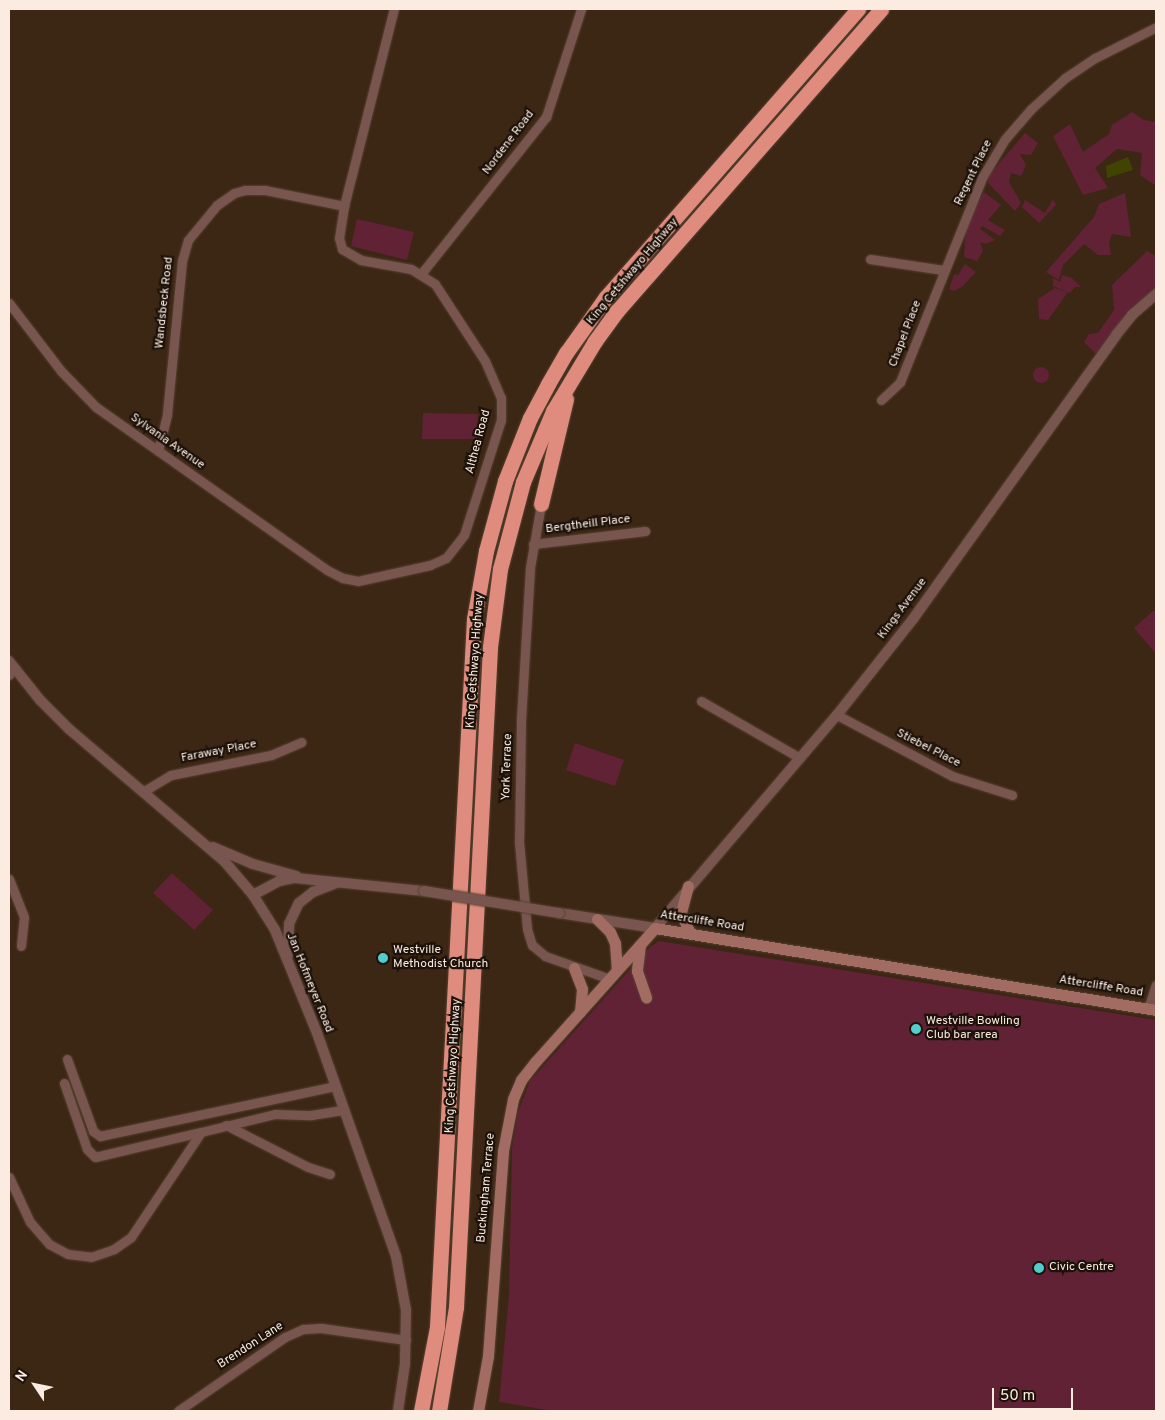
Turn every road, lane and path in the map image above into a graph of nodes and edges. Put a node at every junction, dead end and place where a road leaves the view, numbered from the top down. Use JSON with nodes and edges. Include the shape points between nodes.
{"nodes":[{"id":1,"x":394,"y":9,"type":"edge"},
{"id":2,"x":581,"y":9,"type":"edge"},
{"id":3,"x":858,"y":9,"type":"edge"},
{"id":4,"x":880,"y":9,"type":"edge"},
{"id":5,"x":1156,"y":27,"type":"edge"},
{"id":6,"x":344,"y":206,"type":"junction"},
{"id":7,"x":870,"y":259,"type":"dead end"},
{"id":8,"x":943,"y":270,"type":"junction"},
{"id":9,"x":421,"y":274,"type":"junction"},
{"id":10,"x":1156,"y":294,"type":"edge"},
{"id":11,"x":9,"y":303,"type":"edge"},
{"id":12,"x":570,"y":380,"type":"junction"},
{"id":13,"x":881,"y":400,"type":"dead end"},
{"id":14,"x":158,"y":451,"type":"junction"},
{"id":15,"x":541,"y":504,"type":"joint"},
{"id":16,"x":645,"y":531,"type":"dead end"},
{"id":17,"x":533,"y":544,"type":"junction"},
{"id":18,"x":336,"y":575,"type":"joint"},
{"id":19,"x":10,"y":668,"type":"edge"},
{"id":20,"x":702,"y":701,"type":"dead end"},
{"id":21,"x":837,"y":715,"type":"junction"},
{"id":22,"x":301,"y":742,"type":"dead end"},
{"id":23,"x":800,"y":758,"type":"junction"},
{"id":24,"x":144,"y":792,"type":"junction"},
{"id":25,"x":1012,"y":795,"type":"dead end"},
{"id":26,"x":205,"y":843,"type":"junction"},
{"id":27,"x":304,"y":878,"type":"junction"},
{"id":28,"x":9,"y":879,"type":"edge"},
{"id":29,"x":343,"y":881,"type":"junction"},
{"id":30,"x":688,"y":886,"type":"junction"},
{"id":31,"x":253,"y":895,"type":"junction"},
{"id":32,"x":597,"y":919,"type":"junction"},
{"id":33,"x":655,"y":928,"type":"junction"},
{"id":34,"x":690,"y":933,"type":"junction"},
{"id":35,"x":641,"y":944,"type":"junction"},
{"id":36,"x":21,"y":946,"type":"dead end"},
{"id":37,"x":288,"y":960,"type":"junction"},
{"id":38,"x":574,"y":968,"type":"junction"},
{"id":39,"x":613,"y":975,"type":"junction"},
{"id":40,"x":1156,"y":985,"type":"edge"},
{"id":41,"x":646,"y":997,"type":"dead end"},
{"id":42,"x":1152,"y":1010,"type":"edge"},
{"id":43,"x":580,"y":1012,"type":"junction"},
{"id":44,"x":67,"y":1059,"type":"dead end"},
{"id":45,"x":64,"y":1083,"type":"dead end"},
{"id":46,"x":335,"y":1086,"type":"junction"},
{"id":47,"x":343,"y":1110,"type":"junction"},
{"id":48,"x":226,"y":1126,"type":"junction"},
{"id":49,"x":201,"y":1132,"type":"junction"},
{"id":50,"x":330,"y":1174,"type":"dead end"},
{"id":51,"x":9,"y":1177,"type":"edge"},
{"id":52,"x":406,"y":1340,"type":"junction"},
{"id":53,"x":178,"y":1411,"type":"edge"},
{"id":54,"x":398,"y":1411,"type":"edge"},
{"id":55,"x":421,"y":1411,"type":"edge"},
{"id":56,"x":439,"y":1411,"type":"edge"},
{"id":57,"x":478,"y":1411,"type":"edge"}],
"edges":[{"from":1,"to":6,"type":"street"},
{"from":2,"to":9,"type":"street","name":"Nordene Road","via":[[546,117]]},
{"from":3,"to":55,"type":"highway","name":"King Cetshwayo Highway","via":[[606,297],[548,384],[530,418],[505,480],[486,551],[474,619],[437,1327]]},
{"from":4,"to":12,"type":"highway","name":"King Cetshwayo Highway","via":[[616,311]]},
{"from":5,"to":8,"type":"street","name":"Regent Place","via":[[1095,58],[1065,78],[1014,127],[983,176]]},
{"from":6,"to":9,"type":"street","name":"Althea Road","via":[[339,238],[347,253],[361,260]]},
{"from":6,"to":14,"type":"street","name":"Wandsbeck Road","via":[[265,190],[245,190],[234,193],[217,205],[194,230],[182,261],[167,414]]},
{"from":7,"to":8,"type":"street"},
{"from":8,"to":13,"type":"street","name":"Chapel Place","via":[[900,382]]},
{"from":9,"to":18,"type":"street","name":"Althea Road","via":[[440,290],[485,361],[501,398],[501,420],[464,535],[446,558],[366,580],[350,580]]},
{"from":10,"to":21,"type":"street","name":"Kings Avenue","via":[[1132,315],[1116,335],[913,620]]},
{"from":11,"to":14,"type":"street","name":"Sylvania Avenue","via":[[84,396]]},
{"from":12,"to":15,"type":"highway"},
{"from":12,"to":56,"type":"highway","name":"King Cetshwayo Highway","via":[[553,410],[523,482],[510,524],[494,606],[456,1307]]},
{"from":14,"to":18,"type":"street","name":"Sylvania Avenue"},
{"from":15,"to":17,"type":"street","name":"York Terrace"},
{"from":16,"to":17,"type":"street","name":"Bergtheill Place"},
{"from":17,"to":38,"type":"street","name":"York Terrace","via":[[521,720],[519,820],[522,882],[532,945],[545,956]]},
{"from":19,"to":24,"type":"street","name":"Jan Hofmeyer Road","via":[[63,723]]},
{"from":20,"to":23,"type":"street"},
{"from":21,"to":23,"type":"street","name":"Kings Avenue"},
{"from":21,"to":25,"type":"street","name":"Stiebel Place","via":[[952,776]]},
{"from":22,"to":24,"type":"street","name":"Faraway Place","via":[[271,754],[171,775]]},
{"from":23,"to":30,"type":"street","name":"Kings Avenue"},
{"from":24,"to":26,"type":"street","name":"Jan Hofmeyer Road"},
{"from":26,"to":27,"type":"street","via":[[253,864]]},
{"from":26,"to":31,"type":"street","name":"Jan Hofmeyer Road"},
{"from":27,"to":29,"type":"street","name":"Attercliffe Road"},
{"from":27,"to":31,"type":"street","name":"Attercliffe Road","via":[[279,881]]},
{"from":28,"to":36,"type":"street","via":[[24,917]]},
{"from":29,"to":32,"type":"street","name":"Attercliffe Road","bridge":true},
{"from":29,"to":37,"type":"street","via":[[313,892],[299,903],[288,932]]},
{"from":30,"to":33,"type":"street","name":"Kings Avenue"},
{"from":30,"to":34,"type":"main road","via":[[681,913]]},
{"from":31,"to":37,"type":"street","name":"Jan Hofmeyer Road"},
{"from":32,"to":33,"type":"street","name":"Attercliffe Road"},
{"from":32,"to":39,"type":"main road","via":[[615,942]]},
{"from":33,"to":34,"type":"main road","name":"Attercliffe Road"},
{"from":33,"to":35,"type":"main road","name":"Buckingham Terrace"},
{"from":34,"to":42,"type":"main road","name":"Attercliffe Road"},
{"from":35,"to":39,"type":"main road","name":"Buckingham Terrace"},
{"from":35,"to":41,"type":"main road","via":[[637,971]]},
{"from":37,"to":46,"type":"street","name":"Jan Hofmeyer Road"},
{"from":38,"to":39,"type":"street","name":"York Terrace"},
{"from":38,"to":43,"type":"main road","via":[[582,990]]},
{"from":39,"to":43,"type":"main road","name":"Buckingham Terrace"},
{"from":40,"to":42,"type":"street"},
{"from":43,"to":57,"type":"main road","name":"Buckingham Terrace","via":[[527,1071],[510,1111],[503,1151],[488,1356]]},
{"from":44,"to":46,"type":"street","via":[[93,1131],[100,1136]]},
{"from":45,"to":49,"type":"street","via":[[87,1149],[95,1156]]},
{"from":46,"to":47,"type":"street","name":"Jan Hofmeyer Road"},
{"from":47,"to":48,"type":"street","via":[[311,1115],[275,1114]]},
{"from":47,"to":52,"type":"street","name":"Jan Hofmeyer Road","via":[[396,1256],[406,1310]]},
{"from":48,"to":49,"type":"street"},
{"from":48,"to":50,"type":"street","via":[[308,1167]]},
{"from":49,"to":51,"type":"street","via":[[131,1237],[114,1249],[91,1257],[68,1254],[49,1244],[30,1222]]},
{"from":52,"to":53,"type":"street","name":"Brendon Lane","via":[[321,1328],[304,1329],[285,1337]]},
{"from":52,"to":54,"type":"street","name":"Jan Hofmeyer Road"}]}
